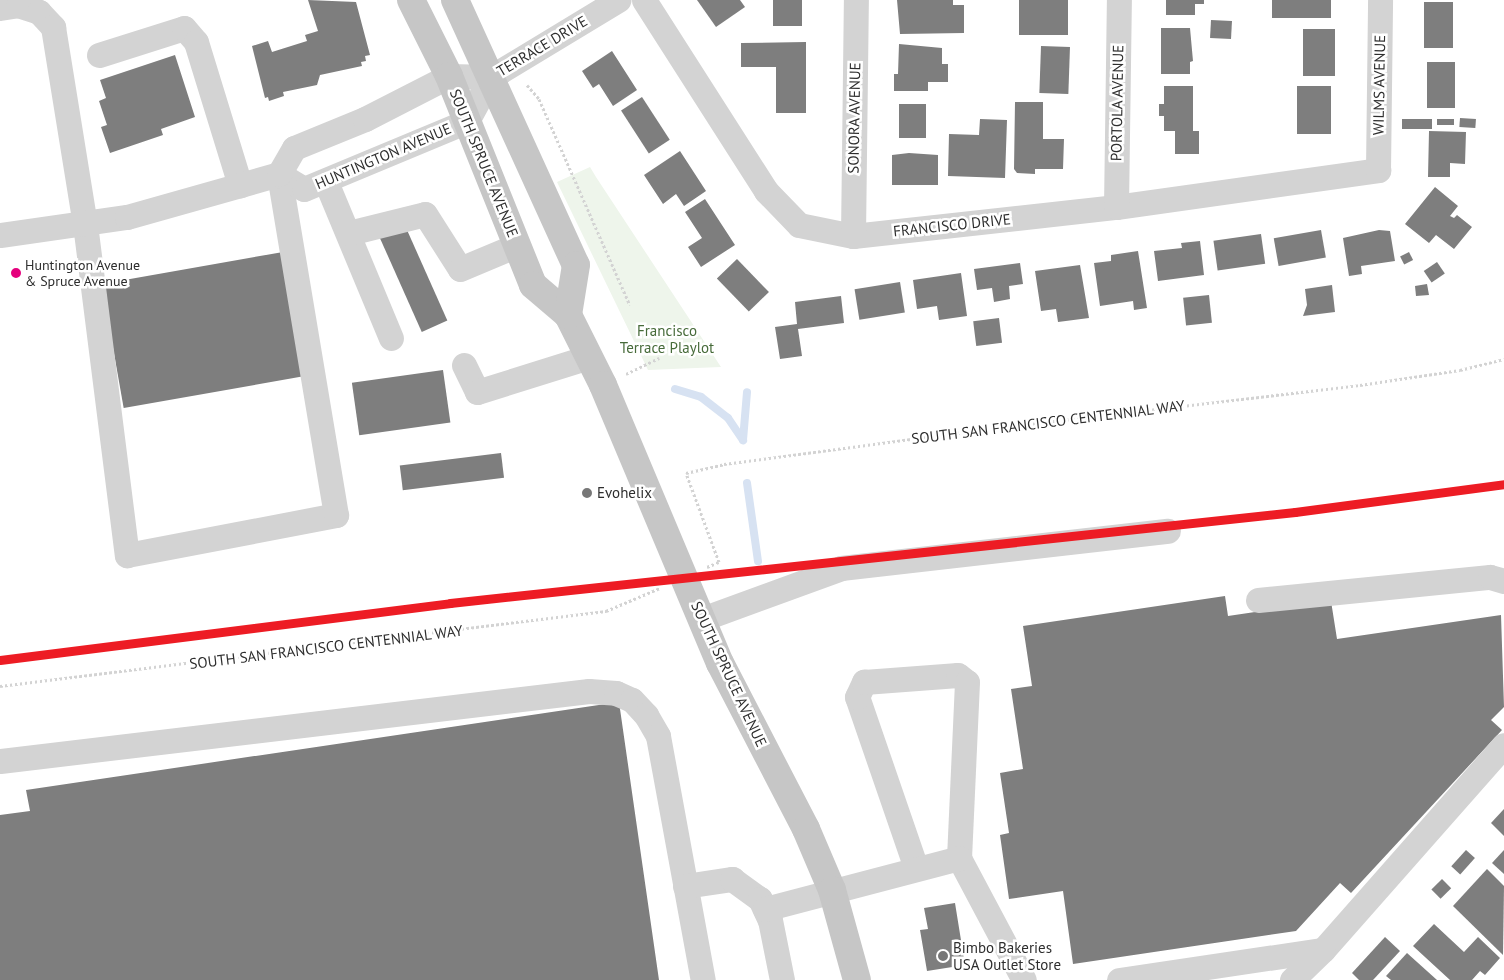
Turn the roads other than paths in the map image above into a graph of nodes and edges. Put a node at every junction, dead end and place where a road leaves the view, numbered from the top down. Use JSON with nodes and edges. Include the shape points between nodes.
{"nodes":[{"id":1,"x":411,"y":0,"type":"edge"},
{"id":2,"x":454,"y":0,"type":"edge"},
{"id":3,"x":618,"y":0,"type":"edge"},
{"id":4,"x":644,"y":0,"type":"edge"},
{"id":5,"x":856,"y":0,"type":"edge"},
{"id":6,"x":1118,"y":0,"type":"edge"},
{"id":7,"x":1380,"y":0,"type":"edge"},
{"id":8,"x":0,"y":8,"type":"edge"},
{"id":9,"x":99,"y":55,"type":"dead end"},
{"id":10,"x":449,"y":76,"type":"junction"},
{"id":11,"x":491,"y":77,"type":"junction"},
{"id":12,"x":467,"y":121,"type":"junction"},
{"id":13,"x":1378,"y":170,"type":"joint"},
{"id":14,"x":279,"y":174,"type":"junction"},
{"id":15,"x":326,"y":182,"type":"junction"},
{"id":16,"x":240,"y":185,"type":"junction"},
{"id":17,"x":1116,"y":207,"type":"junction"},
{"id":18,"x":84,"y":224,"type":"junction"},
{"id":19,"x":349,"y":233,"type":"junction"},
{"id":20,"x":0,"y":235,"type":"edge"},
{"id":21,"x":853,"y":236,"type":"junction"},
{"id":22,"x":517,"y":246,"type":"junction"},
{"id":23,"x":568,"y":315,"type":"junction"},
{"id":24,"x":391,"y":338,"type":"dead end"},
{"id":25,"x":589,"y":357,"type":"junction"},
{"id":26,"x":464,"y":365,"type":"dead end"},
{"id":27,"x":1168,"y":531,"type":"dead end"},
{"id":28,"x":1504,"y":580,"type":"edge"},
{"id":29,"x":1258,"y":600,"type":"dead end"},
{"id":30,"x":702,"y":619,"type":"junction"},
{"id":31,"x":1504,"y":745,"type":"edge"},
{"id":32,"x":0,"y":761,"type":"edge"},
{"id":33,"x":959,"y":858,"type":"junction"},
{"id":34,"x":916,"y":868,"type":"junction"},
{"id":35,"x":685,"y":886,"type":"junction"},
{"id":36,"x":832,"y":890,"type":"junction"},
{"id":37,"x":765,"y":909,"type":"junction"},
{"id":38,"x":1322,"y":950,"type":"junction"},
{"id":39,"x":703,"y":980,"type":"edge"},
{"id":40,"x":782,"y":980,"type":"edge"},
{"id":41,"x":857,"y":980,"type":"edge"},
{"id":42,"x":1024,"y":980,"type":"edge"},
{"id":43,"x":1119,"y":980,"type":"edge"},
{"id":44,"x":1292,"y":980,"type":"edge"}],
"edges":[{"from":1,"to":10,"type":"main road","name":"SOUTH SPRUCE AVENUE"},
{"from":2,"to":11,"type":"main road"},
{"from":3,"to":11,"type":"street","name":"TERRACE DRIVE"},
{"from":4,"to":21,"type":"street","name":"FRANCISCO DRIVE","via":[[766,192],[799,226]]},
{"from":5,"to":21,"type":"street","name":"SONORA AVENUE"},
{"from":6,"to":17,"type":"street","name":"PORTOLA AVENUE"},
{"from":7,"to":13,"type":"street","name":"WILMS AVENUE"},
{"from":8,"to":18,"type":"street","via":[[18,5],[39,12],[53,27]]},
{"from":9,"to":16,"type":"street","via":[[184,28],[196,42]]},
{"from":10,"to":11,"type":"street"},
{"from":10,"to":12,"type":"main road","name":"SOUTH SPRUCE AVENUE"},
{"from":10,"to":14,"type":"street","via":[[365,119],[294,148]]},
{"from":11,"to":12,"type":"street","name":"HUNTINGTON AVENUE"},
{"from":11,"to":23,"type":"main road","via":[[576,265]]},
{"from":12,"to":15,"type":"street","name":"HUNTINGTON AVENUE"},
{"from":12,"to":22,"type":"main road","name":"SOUTH SPRUCE AVENUE"},
{"from":13,"to":17,"type":"street","name":"FRANCISCO DRIVE"},
{"from":14,"to":15,"type":"street","name":"HUNTINGTON AVENUE","via":[[304,189]]},
{"from":14,"to":16,"type":"street"},
{"from":14,"to":18,"type":"street","via":[[336,515],[127,555]]},
{"from":15,"to":19,"type":"street"},
{"from":16,"to":18,"type":"street","via":[[127,218]]},
{"from":17,"to":21,"type":"street","name":"FRANCISCO DRIVE"},
{"from":18,"to":20,"type":"street"},
{"from":19,"to":22,"type":"street","via":[[425,214],[460,269]]},
{"from":19,"to":24,"type":"street"},
{"from":22,"to":23,"type":"main road","name":"SOUTH SPRUCE AVENUE","via":[[533,285]]},
{"from":23,"to":25,"type":"main road","name":"SOUTH SPRUCE AVENUE"},
{"from":25,"to":26,"type":"street","via":[[477,392]]},
{"from":25,"to":30,"type":"main road","name":"SOUTH SPRUCE AVENUE"},
{"from":27,"to":30,"type":"street","via":[[841,568]]},
{"from":28,"to":29,"type":"street","via":[[1490,577]]},
{"from":30,"to":36,"type":"main road","name":"SOUTH SPRUCE AVENUE","via":[[720,663],[806,829]]},
{"from":31,"to":38,"type":"street"},
{"from":32,"to":35,"type":"street","via":[[589,691],[616,693],[636,705],[658,736]]},
{"from":33,"to":34,"type":"street"},
{"from":33,"to":34,"type":"street","via":[[967,682],[958,675],[864,682],[857,697]]},
{"from":33,"to":42,"type":"street"},
{"from":34,"to":36,"type":"street"},
{"from":35,"to":37,"type":"street","via":[[732,879],[748,888]]},
{"from":35,"to":39,"type":"street"},
{"from":36,"to":37,"type":"street"},
{"from":36,"to":41,"type":"main road","name":"SOUTH SPRUCE AVENUE"},
{"from":37,"to":40,"type":"street"},
{"from":38,"to":43,"type":"street"},
{"from":38,"to":44,"type":"street"}]}
